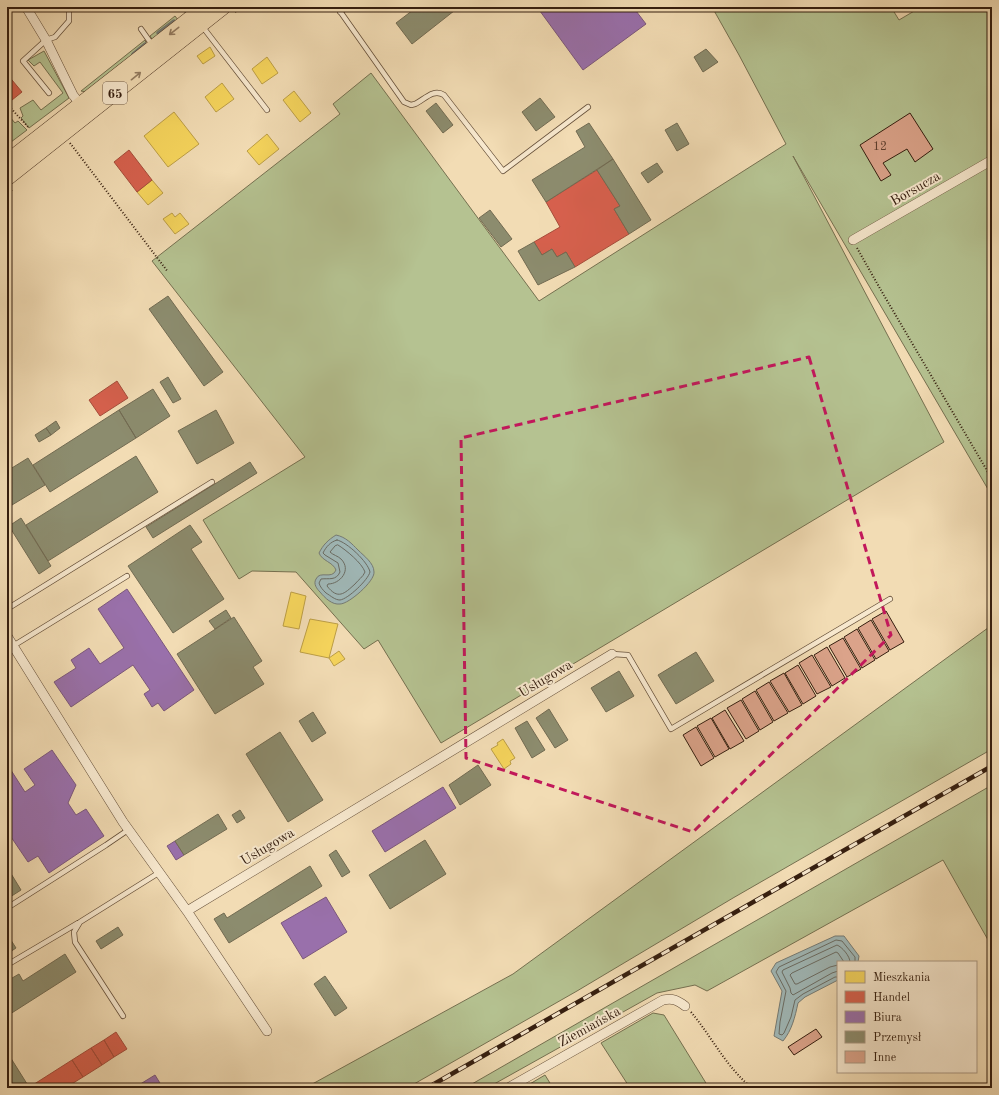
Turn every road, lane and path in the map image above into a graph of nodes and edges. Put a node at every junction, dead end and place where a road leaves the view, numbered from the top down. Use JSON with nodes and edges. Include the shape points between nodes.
{"nodes":[{"id":1,"x":26,"y":7,"type":"edge"},
{"id":2,"x":68,"y":7,"type":"edge"},
{"id":3,"x":223,"y":7,"type":"edge"},
{"id":4,"x":337,"y":7,"type":"edge"},
{"id":5,"x":347,"y":7,"type":"edge"},
{"id":6,"x":340,"y":12,"type":"junction"},
{"id":7,"x":200,"y":16,"type":"edge"},
{"id":8,"x":141,"y":29,"type":"dead end"},
{"id":9,"x":46,"y":40,"type":"junction"},
{"id":10,"x":158,"y":52,"type":"junction"},
{"id":11,"x":48,"y":93,"type":"dead end"},
{"id":12,"x":8,"y":104,"type":"edge"},
{"id":13,"x":588,"y":107,"type":"dead end"},
{"id":14,"x":85,"y":110,"type":"junction"},
{"id":15,"x":267,"y":110,"type":"dead end"},
{"id":16,"x":30,"y":128,"type":"dead end"},
{"id":17,"x":63,"y":134,"type":"junction"},
{"id":18,"x":992,"y":160,"type":"edge"},
{"id":19,"x":7,"y":162,"type":"edge"},
{"id":20,"x":7,"y":172,"type":"edge"},
{"id":21,"x":7,"y":178,"type":"edge"},
{"id":22,"x":853,"y":240,"type":"joint"},
{"id":23,"x":168,"y":272,"type":"dead end"},
{"id":24,"x":992,"y":479,"type":"edge"},
{"id":25,"x":212,"y":482,"type":"dead end"},
{"id":26,"x":127,"y":576,"type":"dead end"},
{"id":27,"x":890,"y":599,"type":"dead end"},
{"id":28,"x":7,"y":609,"type":"edge"},
{"id":29,"x":7,"y":636,"type":"edge"},
{"id":30,"x":13,"y":646,"type":"junction"},
{"id":31,"x":612,"y":654,"type":"joint"},
{"id":32,"x":129,"y":830,"type":"junction"},
{"id":33,"x":160,"y":872,"type":"junction"},
{"id":34,"x":7,"y":908,"type":"edge"},
{"id":35,"x":187,"y":911,"type":"junction"},
{"id":36,"x":80,"y":922,"type":"junction"},
{"id":37,"x":7,"y":965,"type":"edge"},
{"id":38,"x":685,"y":1006,"type":"joint"},
{"id":39,"x":123,"y":1016,"type":"dead end"},
{"id":40,"x":267,"y":1031,"type":"dead end"},
{"id":41,"x":508,"y":1088,"type":"edge"},
{"id":42,"x":752,"y":1088,"type":"edge"}],
"edges":[{"from":1,"to":9,"type":"street"},
{"from":2,"to":9,"type":"lane","via":[[69,21],[55,37]]},
{"from":3,"to":7,"type":"main road","number":"65"},
{"from":4,"to":6,"type":"lane"},
{"from":5,"to":6,"type":"lane"},
{"from":6,"to":13,"type":"lane","via":[[404,102],[415,104],[433,92],[444,95],[503,171]]},
{"from":7,"to":10,"type":"main road","number":"65"},
{"from":7,"to":15,"type":"lane"},
{"from":8,"to":10,"type":"lane"},
{"from":9,"to":11,"type":"lane","via":[[23,61]]},
{"from":9,"to":14,"type":"street","via":[[73,95]]},
{"from":10,"to":14,"type":"main road","number":"65"},
{"from":12,"to":16,"type":"path"},
{"from":14,"to":17,"type":"main road","number":"65"},
{"from":14,"to":19,"type":"main road","number":"65"},
{"from":14,"to":20,"type":"main road"},
{"from":17,"to":21,"type":"main road","number":"65"},
{"from":17,"to":23,"type":"path"},
{"from":18,"to":22,"type":"street","name":"Borsucza"},
{"from":22,"to":24,"type":"path"},
{"from":25,"to":28,"type":"lane"},
{"from":26,"to":30,"type":"lane"},
{"from":27,"to":31,"type":"lane","name":"Usługowa","via":[[671,729],[628,655]]},
{"from":29,"to":30,"type":"street"},
{"from":30,"to":32,"type":"street"},
{"from":31,"to":35,"type":"street","name":"Usługowa"},
{"from":32,"to":33,"type":"street"},
{"from":32,"to":34,"type":"lane"},
{"from":33,"to":35,"type":"street"},
{"from":33,"to":36,"type":"lane"},
{"from":35,"to":40,"type":"street"},
{"from":36,"to":37,"type":"lane"},
{"from":36,"to":39,"type":"lane","via":[[74,932],[75,942]]},
{"from":38,"to":41,"type":"street","name":"Ziemiańska","via":[[678,1000],[663,1000]]},
{"from":38,"to":42,"type":"path","via":[[732,1069]]}]}
